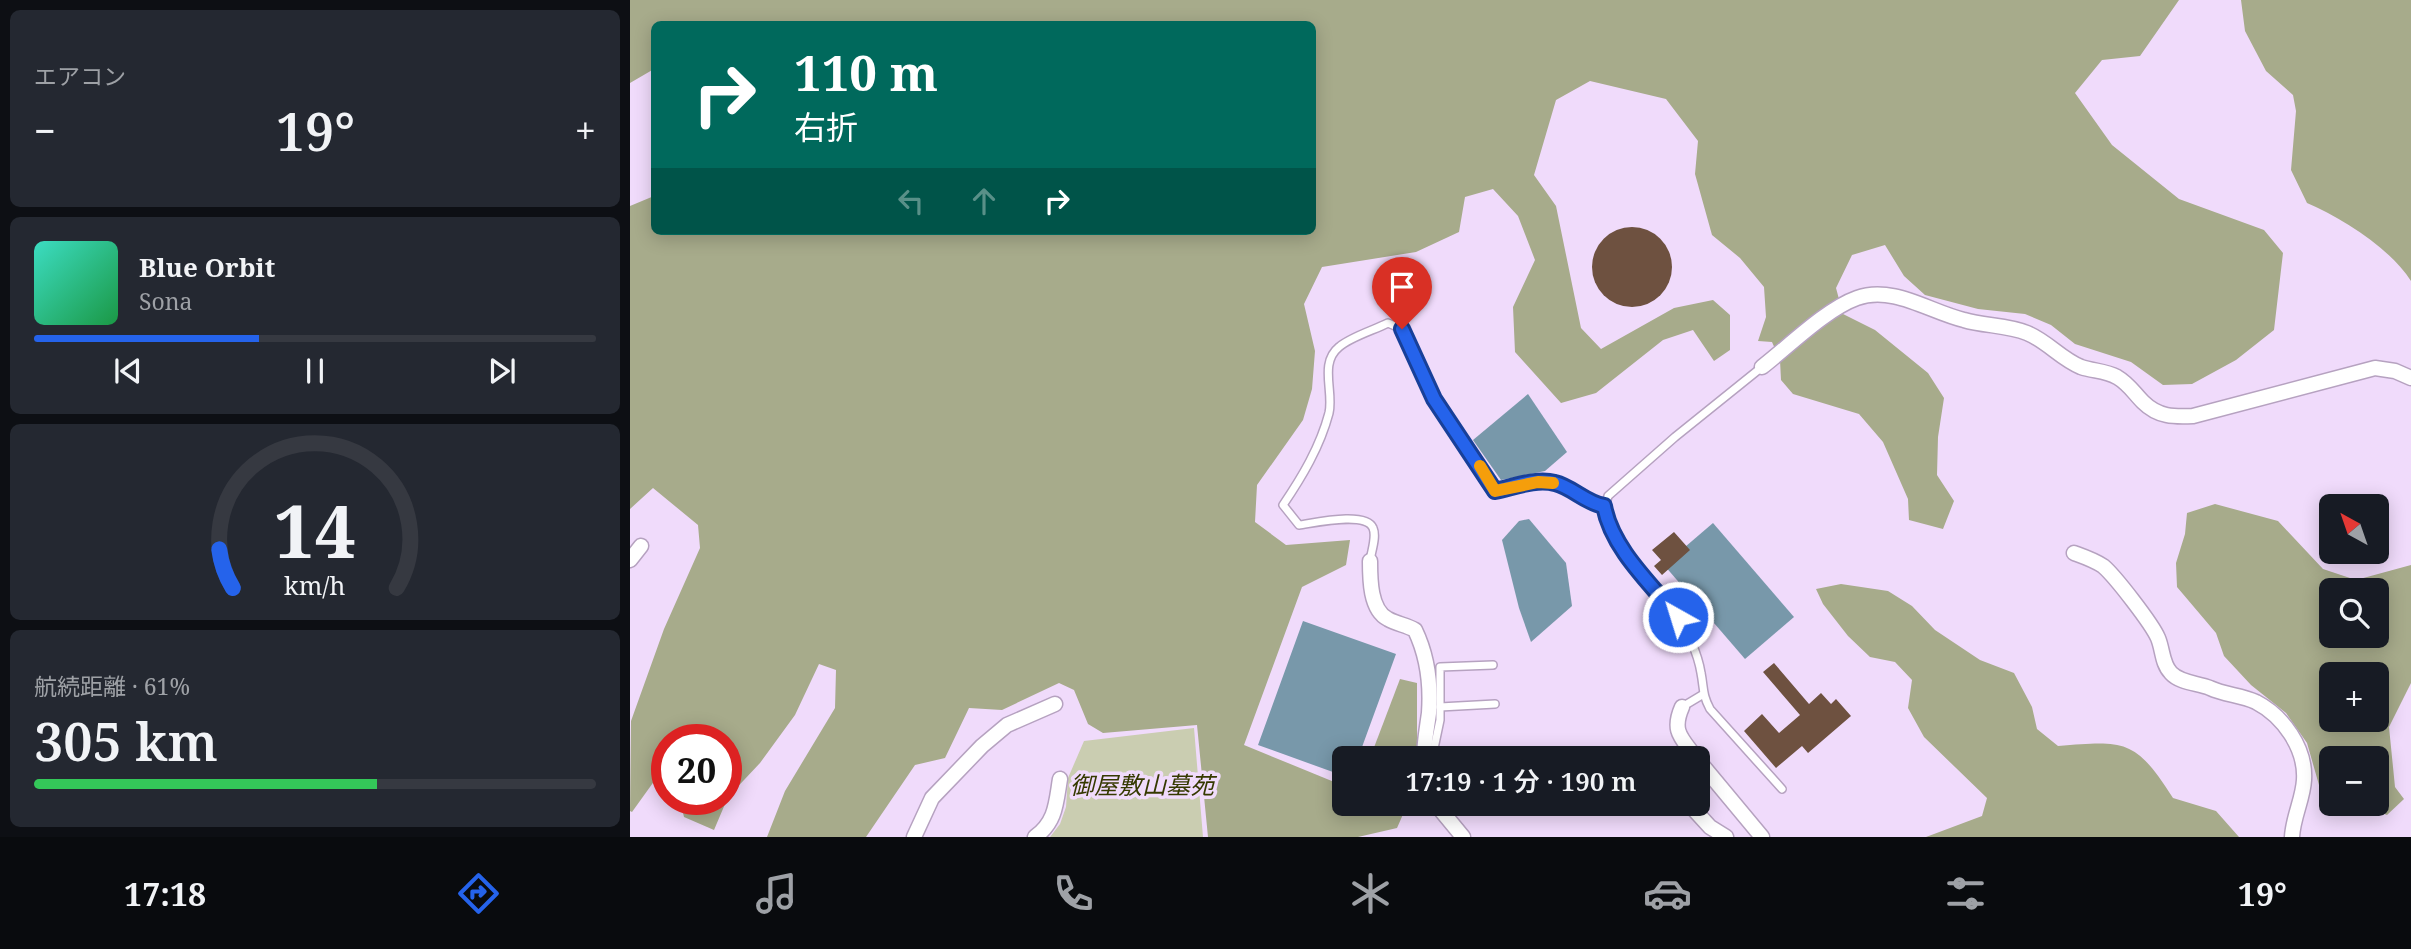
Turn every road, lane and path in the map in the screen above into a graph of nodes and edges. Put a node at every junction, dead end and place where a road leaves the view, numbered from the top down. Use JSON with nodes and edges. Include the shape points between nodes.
{"nodes":[{"id":1,"x":1762,"y":367,"type":"joint"},
{"id":2,"x":2410,"y":378,"type":"edge"},
{"id":3,"x":1604,"y":506,"type":"junction"},
{"id":4,"x":641,"y":546,"type":"dead end"},
{"id":5,"x":2074,"y":553,"type":"dead end"},
{"id":6,"x":630,"y":560,"type":"edge"},
{"id":7,"x":1370,"y":561,"type":"joint"},
{"id":8,"x":1493,"y":665,"type":"dead end"},
{"id":9,"x":1702,"y":695,"type":"junction"},
{"id":10,"x":1055,"y":704,"type":"dead end"},
{"id":11,"x":1495,"y":704,"type":"dead end"},
{"id":12,"x":1440,"y":706,"type":"junction"},
{"id":13,"x":1682,"y":707,"type":"joint"},
{"id":14,"x":1425,"y":746,"type":"edge"},
{"id":15,"x":1435,"y":746,"type":"edge"},
{"id":16,"x":1688,"y":746,"type":"edge"},
{"id":17,"x":1710,"y":775,"type":"edge"},
{"id":18,"x":1060,"y":779,"type":"dead end"},
{"id":19,"x":1782,"y":789,"type":"dead end"},
{"id":20,"x":1446,"y":816,"type":"edge"},
{"id":21,"x":1700,"y":816,"type":"edge"},
{"id":22,"x":914,"y":837,"type":"edge"},
{"id":23,"x":1035,"y":837,"type":"edge"},
{"id":24,"x":1463,"y":837,"type":"edge"},
{"id":25,"x":1726,"y":837,"type":"edge"},
{"id":26,"x":1762,"y":837,"type":"edge"},
{"id":27,"x":2292,"y":837,"type":"edge"}],
"edges":[{"from":1,"to":2,"type":"street","via":[[1840,306],[1880,294],[1965,321],[2025,332],[2071,363],[2128,383],[2154,411],[2171,417],[2193,416],[2375,368]]},
{"from":1,"to":3,"type":"lane","via":[[1608,496]]},
{"from":3,"to":7,"type":"lane","via":[[1556,483],[1495,491],[1434,399],[1402,329],[1388,323],[1339,347],[1328,362],[1329,413],[1308,468],[1283,505],[1298,525],[1366,520],[1373,526],[1374,536]]},
{"from":3,"to":9,"type":"lane","via":[[1614,535],[1678,617],[1698,660]]},
{"from":4,"to":6,"type":"street"},
{"from":5,"to":27,"type":"street","via":[[2106,568],[2158,638],[2171,673],[2256,702],[2277,717],[2292,736],[2304,780]]},
{"from":7,"to":14,"type":"street","via":[[1379,611],[1386,619],[1415,630],[1422,643],[1429,698]]},
{"from":8,"to":12,"type":"lane","via":[[1440,667]]},
{"from":9,"to":13,"type":"lane"},
{"from":9,"to":19,"type":"lane"},
{"from":10,"to":22,"type":"street","via":[[1007,725],[982,746],[932,798]]},
{"from":11,"to":12,"type":"lane"},
{"from":12,"to":15,"type":"lane"},
{"from":13,"to":16,"type":"street","via":[[1675,721]]},
{"from":17,"to":26,"type":"street"},
{"from":18,"to":23,"type":"street","via":[[1055,814]]},
{"from":20,"to":24,"type":"street"},
{"from":21,"to":25,"type":"street"}]}
